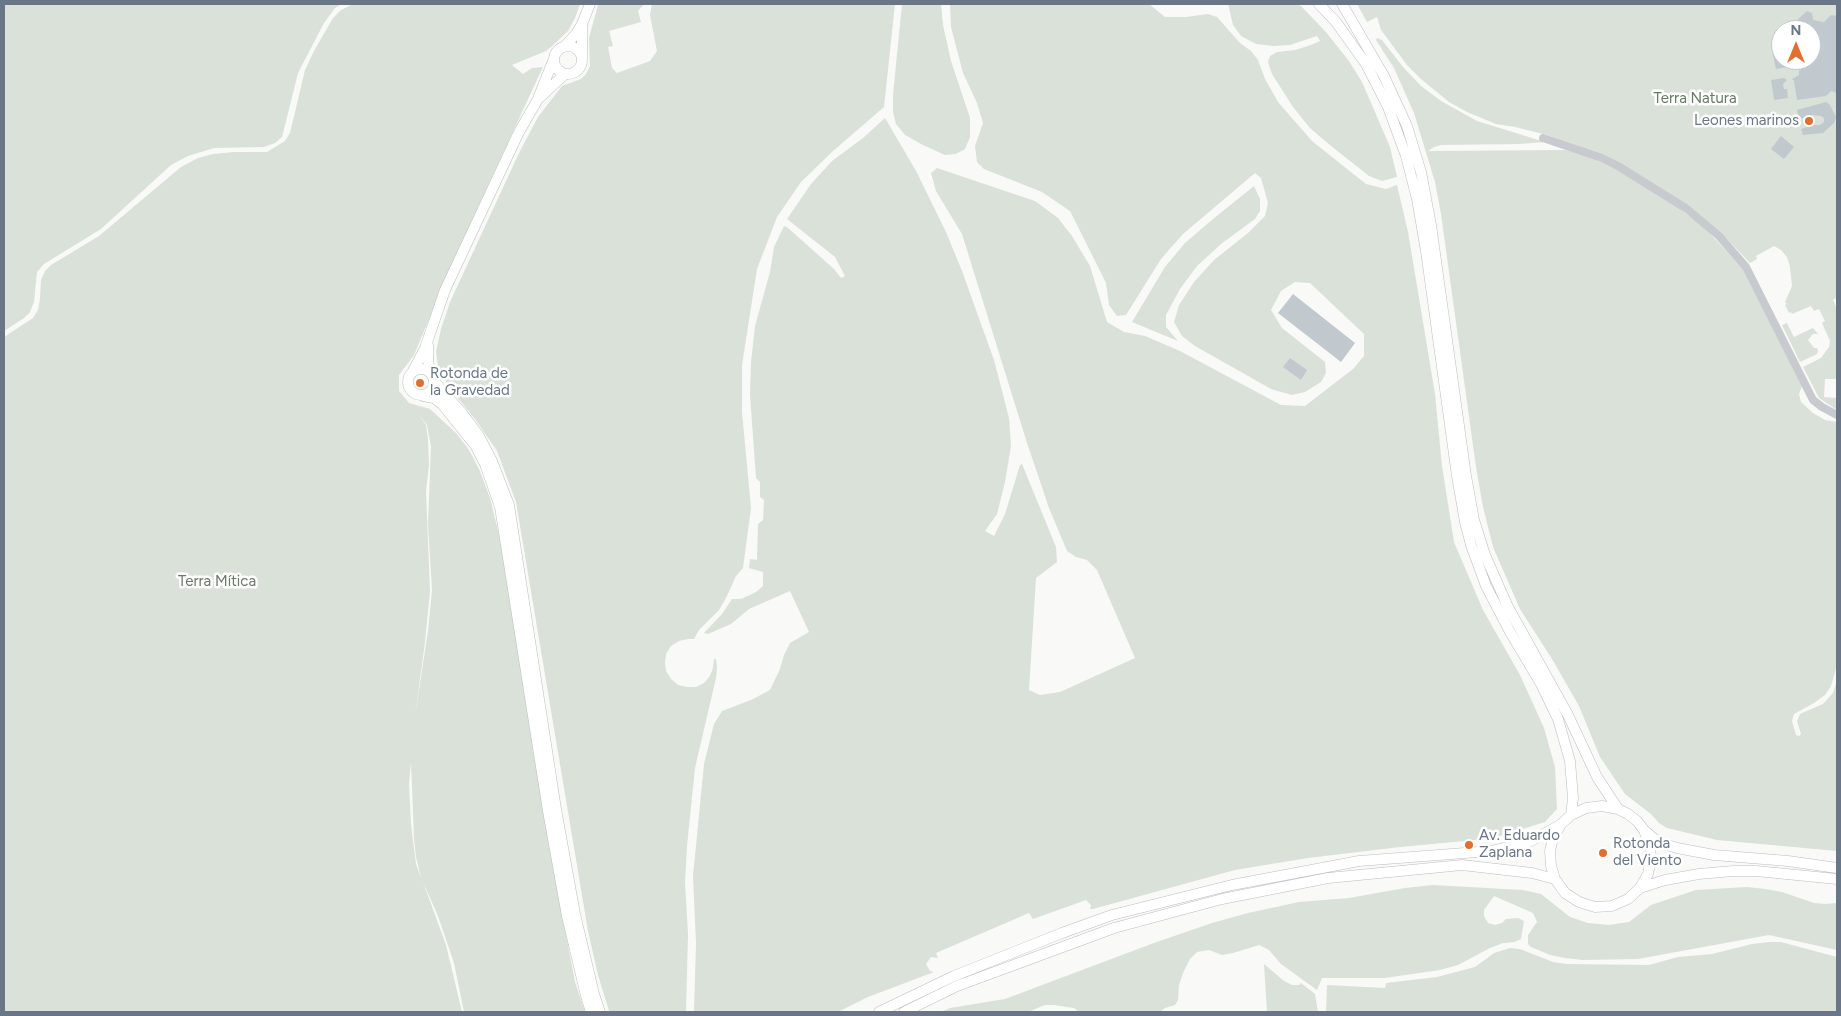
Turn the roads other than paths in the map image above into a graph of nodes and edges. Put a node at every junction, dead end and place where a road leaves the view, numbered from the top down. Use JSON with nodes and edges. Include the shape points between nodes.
{"nodes":[{"id":1,"x":590,"y":4,"type":"edge"},
{"id":2,"x":1319,"y":4,"type":"edge"},
{"id":3,"x":1342,"y":4,"type":"edge"},
{"id":4,"x":582,"y":24,"type":"junction"},
{"id":5,"x":564,"y":46,"type":"junction"},
{"id":6,"x":582,"y":57,"type":"junction"},
{"id":7,"x":553,"y":61,"type":"junction"},
{"id":8,"x":565,"y":74,"type":"junction"},
{"id":9,"x":538,"y":99,"type":"junction"},
{"id":10,"x":1543,"y":138,"type":"dead end"},
{"id":11,"x":428,"y":338,"type":"junction"},
{"id":12,"x":413,"y":371,"type":"junction"},
{"id":13,"x":433,"y":377,"type":"junction"},
{"id":14,"x":423,"y":396,"type":"junction"},
{"id":15,"x":1837,"y":415,"type":"edge"},
{"id":16,"x":1618,"y":809,"type":"junction"},
{"id":17,"x":1571,"y":815,"type":"junction"},
{"id":18,"x":1560,"y":826,"type":"junction"},
{"id":19,"x":1644,"y":830,"type":"junction"},
{"id":20,"x":1837,"y":868,"type":"edge"},
{"id":21,"x":1555,"y":879,"type":"junction"},
{"id":22,"x":1837,"y":879,"type":"edge"},
{"id":23,"x":1640,"y":888,"type":"junction"},
{"id":24,"x":591,"y":1012,"type":"edge"},
{"id":25,"x":600,"y":1012,"type":"edge"},
{"id":26,"x":879,"y":1012,"type":"edge"},
{"id":27,"x":904,"y":1012,"type":"edge"}],
"edges":[{"from":1,"to":4,"type":"main road"},
{"from":2,"to":17,"type":"main road","via":[[1366,64],[1388,107],[1406,156],[1426,251],[1465,522],[1486,586],[1558,719],[1570,761]]},
{"from":3,"to":16,"type":"main road","via":[[1384,76],[1407,126],[1421,172],[1466,476],[1474,520],[1485,555],[1508,607],[1568,715],[1597,777]]},
{"from":4,"to":5,"type":"main road"},
{"from":4,"to":6,"type":"main road"},
{"from":5,"to":6,"type":"main road","via":[[575,48]]},
{"from":5,"to":7,"type":"main road","via":[[555,53]]},
{"from":6,"to":8,"type":"main road","via":[[578,71]]},
{"from":7,"to":8,"type":"main road","via":[[556,70]]},
{"from":7,"to":9,"type":"main road"},
{"from":8,"to":9,"type":"main road"},
{"from":9,"to":11,"type":"main road","via":[[519,132],[445,290]]},
{"from":10,"to":15,"type":"street","via":[[1618,166],[1687,209],[1719,236],[1746,267],[1814,400]]},
{"from":11,"to":12,"type":"main road"},
{"from":11,"to":13,"type":"main road","via":[[428,361]]},
{"from":12,"to":13,"type":"main road","via":[[420,369]]},
{"from":12,"to":14,"type":"main road","via":[[408,377],[408,385],[414,394]]},
{"from":13,"to":14,"type":"main road","via":[[433,389]]},
{"from":13,"to":25,"type":"main road","via":[[479,436],[509,505],[556,809],[575,914]]},
{"from":14,"to":24,"type":"main road","via":[[442,404],[474,444],[500,507],[548,811],[567,916]]},
{"from":16,"to":17,"type":"main road","via":[[1586,808]]},
{"from":16,"to":19,"type":"main road","via":[[1632,817]]},
{"from":17,"to":18,"type":"main road"},
{"from":18,"to":21,"type":"main road","via":[[1550,851],[1550,866]]},
{"from":18,"to":26,"type":"main road","via":[[1529,842],[1491,851],[1359,861],[1232,885],[1112,915],[954,976]]},
{"from":19,"to":20,"type":"main road","via":[[1658,842],[1676,848]]},
{"from":19,"to":23,"type":"main road","via":[[1650,844],[1651,859],[1648,874]]},
{"from":21,"to":23,"type":"main road","via":[[1565,893],[1595,907],[1612,906],[1628,899]]},
{"from":21,"to":27,"type":"main road","via":[[1532,873],[1462,865],[1328,878],[1222,899],[1106,930],[957,986]]},
{"from":22,"to":23,"type":"main road","via":[[1756,871],[1733,872],[1679,877]]}]}
